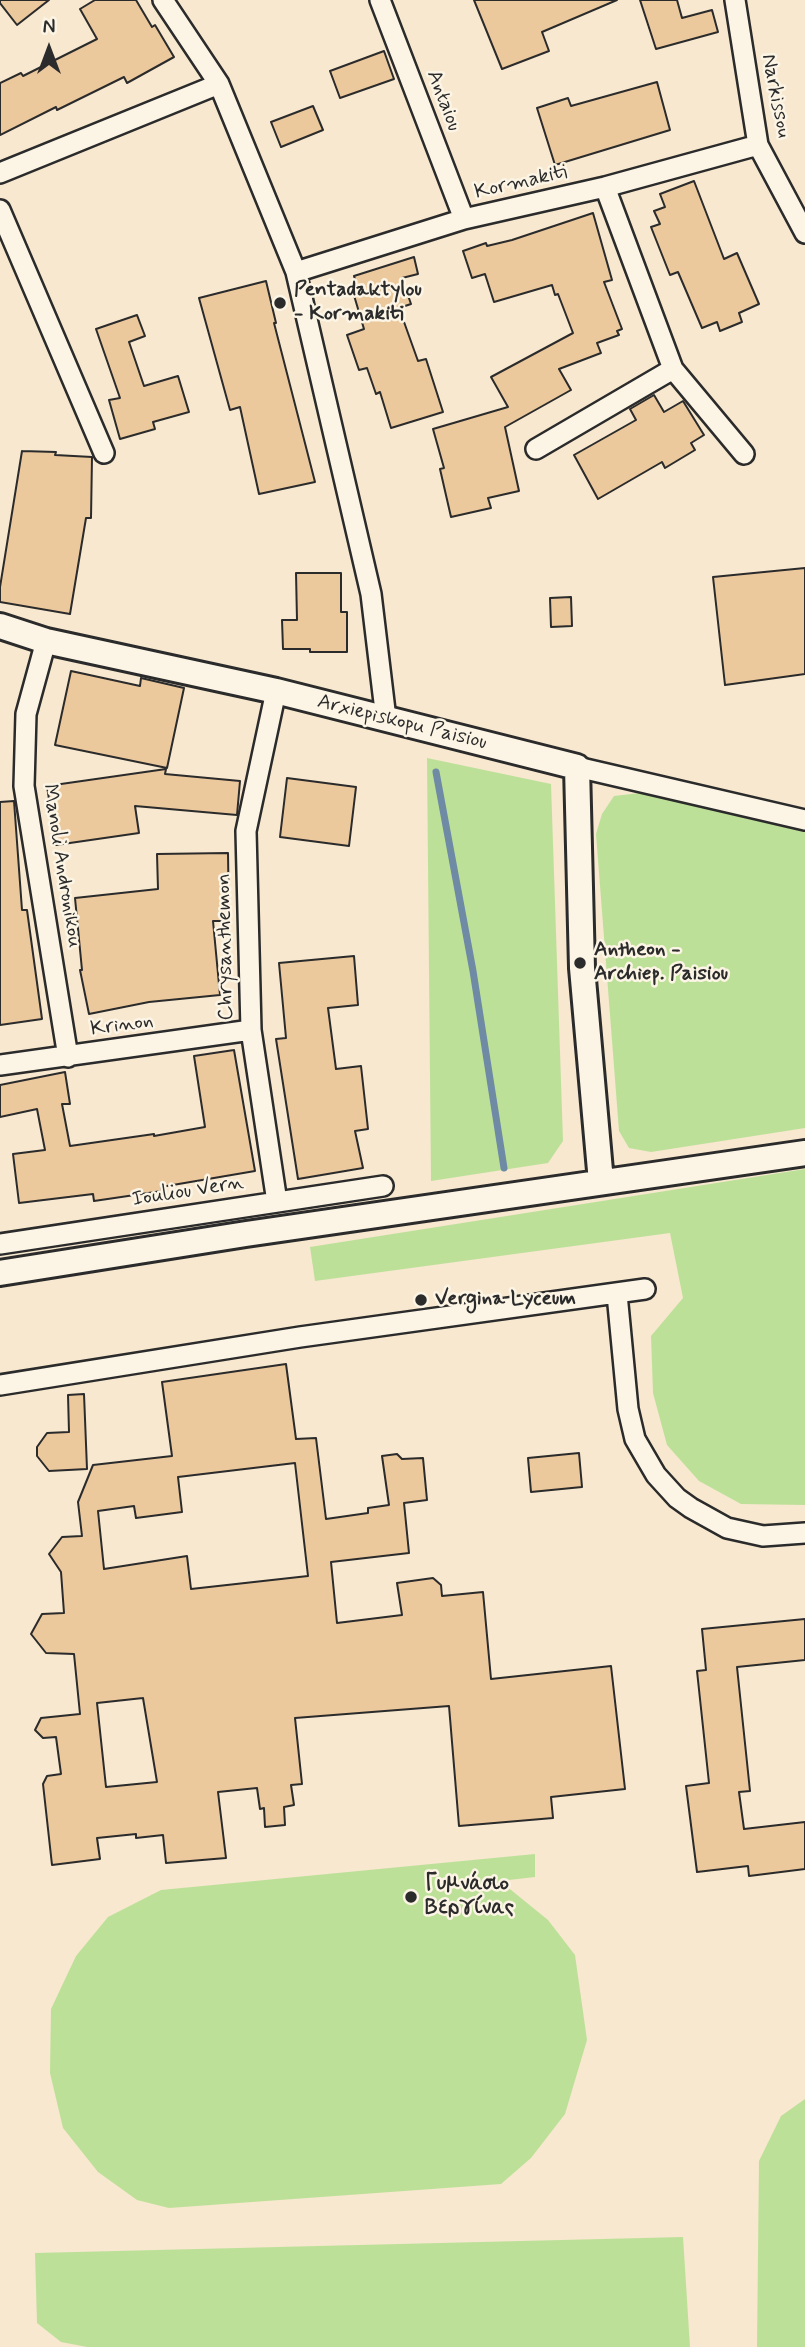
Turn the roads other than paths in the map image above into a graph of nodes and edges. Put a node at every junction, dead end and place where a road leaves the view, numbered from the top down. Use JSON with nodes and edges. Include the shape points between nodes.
{"nodes":[{"id":1,"x":163,"y":0,"type":"edge"},
{"id":2,"x":380,"y":0,"type":"edge"},
{"id":3,"x":735,"y":0,"type":"edge"},
{"id":4,"x":219,"y":84,"type":"junction"},
{"id":5,"x":758,"y":145,"type":"junction"},
{"id":6,"x":0,"y":173,"type":"edge"},
{"id":7,"x":605,"y":187,"type":"junction"},
{"id":8,"x":0,"y":210,"type":"edge"},
{"id":9,"x":464,"y":219,"type":"junction"},
{"id":10,"x":805,"y":233,"type":"edge"},
{"id":11,"x":296,"y":272,"type":"junction"},
{"id":12,"x":673,"y":369,"type":"junction"},
{"id":13,"x":536,"y":449,"type":"dead end"},
{"id":14,"x":104,"y":453,"type":"dead end"},
{"id":15,"x":744,"y":454,"type":"dead end"},
{"id":16,"x":0,"y":626,"type":"edge"},
{"id":17,"x":46,"y":641,"type":"junction"},
{"id":18,"x":276,"y":691,"type":"junction"},
{"id":19,"x":386,"y":719,"type":"junction"},
{"id":20,"x":577,"y":767,"type":"junction"},
{"id":21,"x":805,"y":820,"type":"edge"},
{"id":22,"x":251,"y":1030,"type":"junction"},
{"id":23,"x":68,"y":1057,"type":"junction"},
{"id":24,"x":0,"y":1065,"type":"edge"},
{"id":25,"x":805,"y":1153,"type":"edge"},
{"id":26,"x":601,"y":1182,"type":"junction"},
{"id":27,"x":383,"y":1186,"type":"dead end"},
{"id":28,"x":277,"y":1202,"type":"junction"},
{"id":29,"x":0,"y":1244,"type":"edge"},
{"id":30,"x":0,"y":1273,"type":"edge"},
{"id":31,"x":645,"y":1289,"type":"dead end"},
{"id":32,"x":617,"y":1294,"type":"junction"},
{"id":33,"x":0,"y":1385,"type":"edge"},
{"id":34,"x":805,"y":1533,"type":"edge"}],
"edges":[{"from":1,"to":4,"type":"street"},
{"from":2,"to":9,"type":"street","name":"Antaiou"},
{"from":3,"to":5,"type":"street","name":"Narkissou"},
{"from":4,"to":6,"type":"street"},
{"from":4,"to":11,"type":"street"},
{"from":5,"to":7,"type":"street","name":"Kormakiti"},
{"from":5,"to":10,"type":"street","name":"Narkissou"},
{"from":7,"to":9,"type":"street","name":"Kormakiti"},
{"from":7,"to":12,"type":"street"},
{"from":8,"to":14,"type":"street"},
{"from":9,"to":11,"type":"street","name":"Kormakiti"},
{"from":11,"to":19,"type":"street","via":[[371,594]]},
{"from":12,"to":13,"type":"street"},
{"from":12,"to":15,"type":"street"},
{"from":16,"to":17,"type":"street","name":"Arxiepiskopu Paisiou"},
{"from":17,"to":18,"type":"street","name":"Arxiepiskopu Paisiou"},
{"from":17,"to":23,"type":"street","name":"Manoli Andronikou","via":[[26,714],[24,786]]},
{"from":18,"to":19,"type":"street","name":"Arxiepiskopu Paisiou"},
{"from":18,"to":22,"type":"street","name":"Chrysanthemon","via":[[246,831]]},
{"from":19,"to":20,"type":"street","name":"Arxiepiskopu Paisiou"},
{"from":20,"to":21,"type":"street","name":"Arxiepiskopu Paisiou"},
{"from":20,"to":26,"type":"street","via":[[582,968]]},
{"from":22,"to":23,"type":"street","name":"Krinon"},
{"from":22,"to":28,"type":"street","name":"Chrysanthemon"},
{"from":23,"to":24,"type":"street","name":"Krinon"},
{"from":25,"to":26,"type":"street"},
{"from":26,"to":30,"type":"street"},
{"from":27,"to":28,"type":"street","name":"Iouliou Vern"},
{"from":28,"to":29,"type":"street","name":"Iouliou Vern"},
{"from":31,"to":32,"type":"street"},
{"from":32,"to":33,"type":"street","via":[[300,1337]]},
{"from":32,"to":34,"type":"street","via":[[628,1409],[635,1439],[656,1475],[691,1508],[727,1528],[764,1536]]}]}
